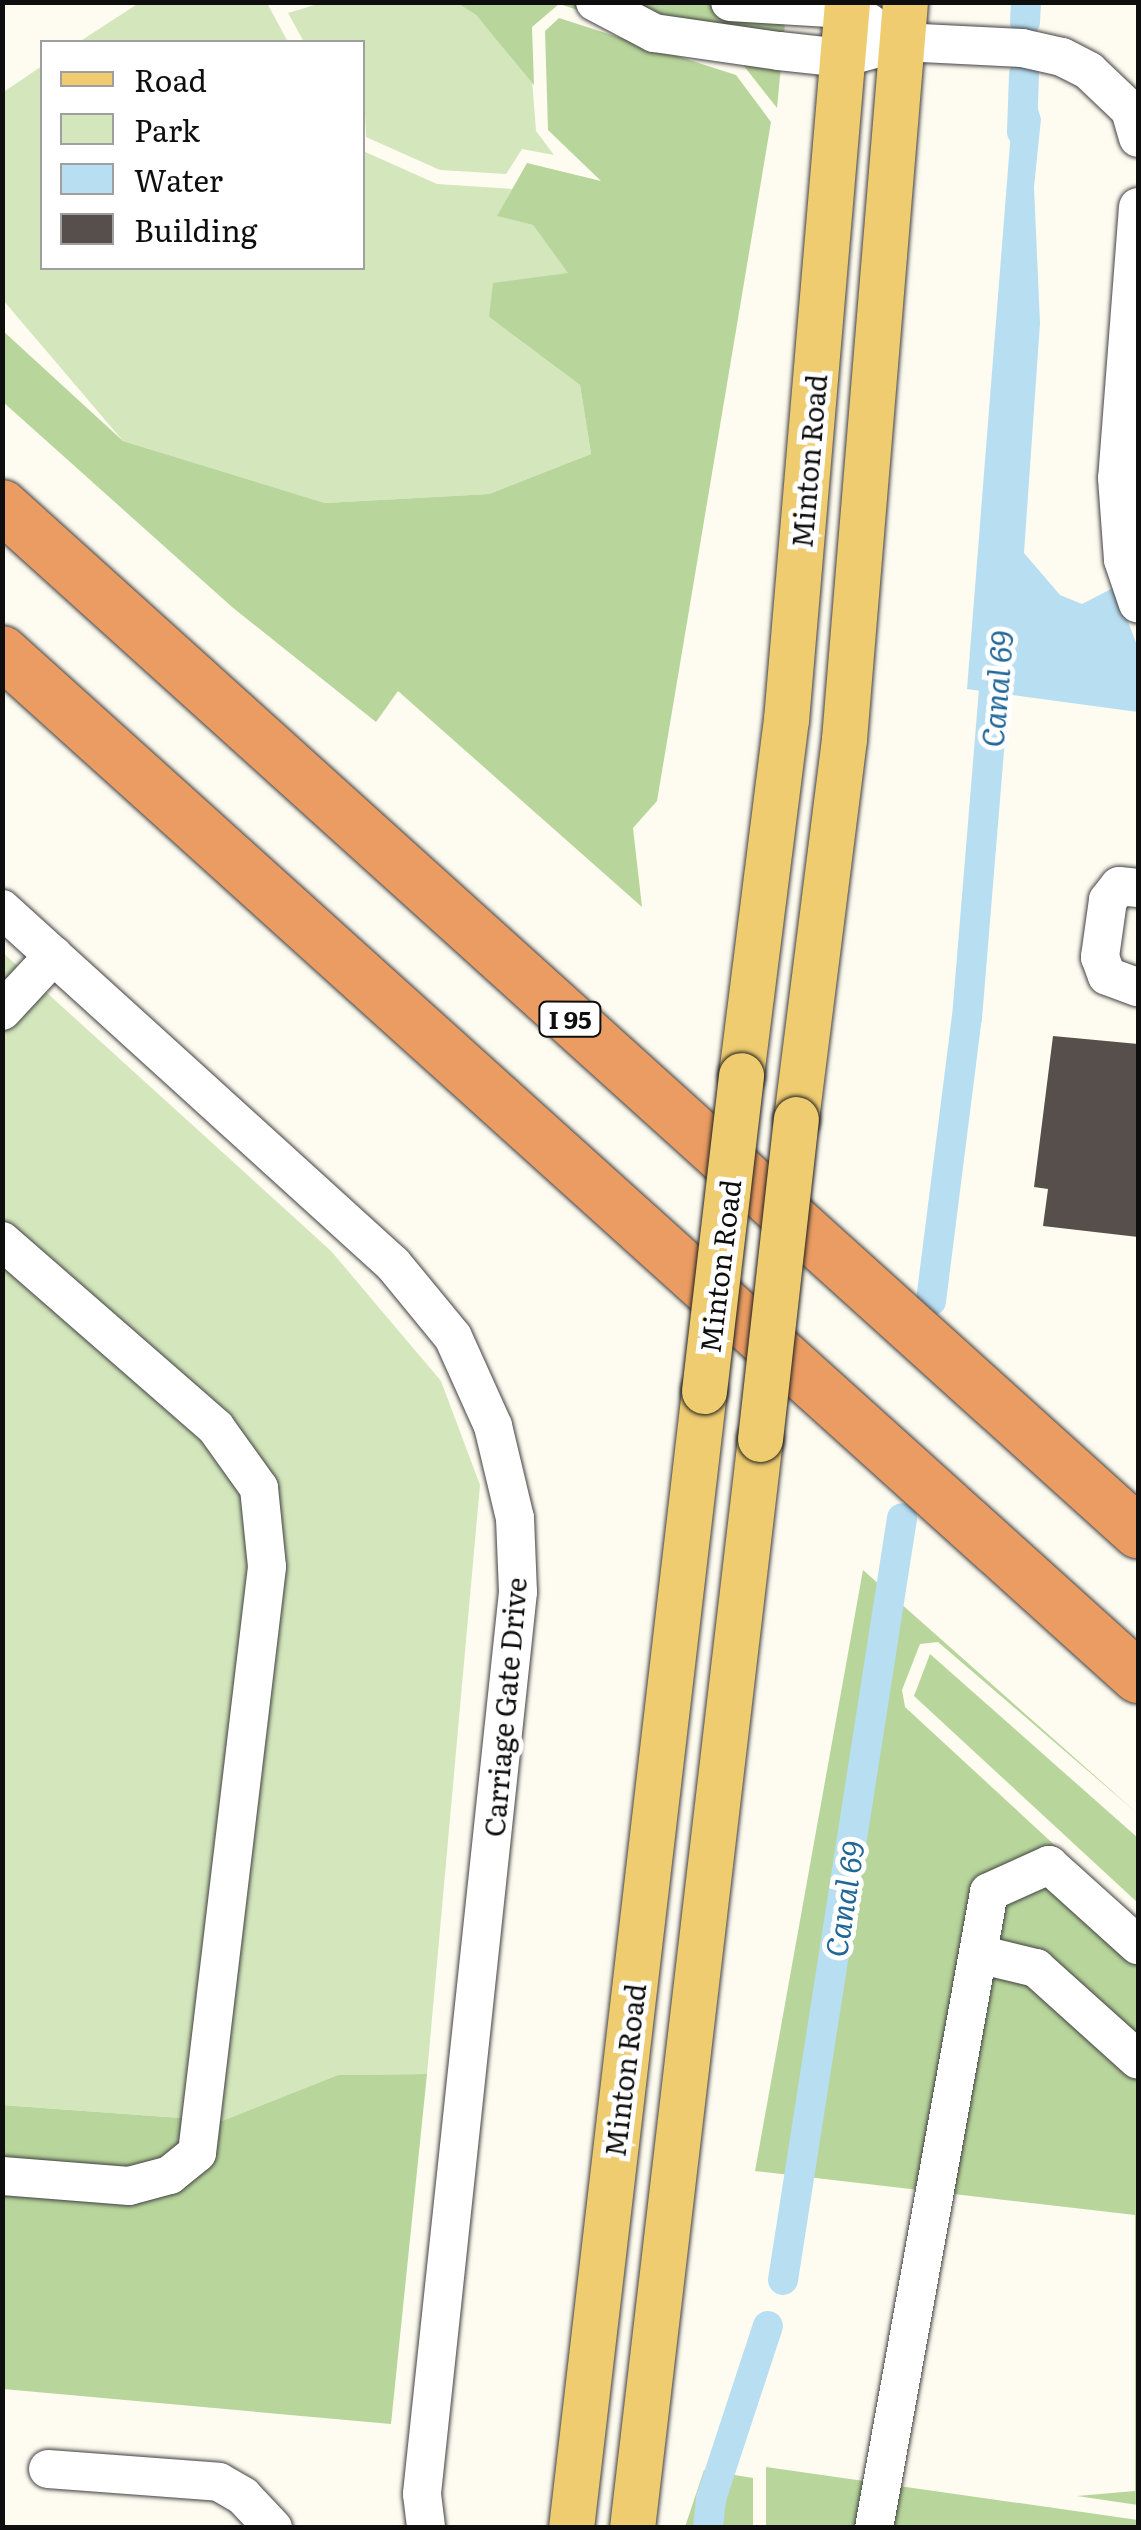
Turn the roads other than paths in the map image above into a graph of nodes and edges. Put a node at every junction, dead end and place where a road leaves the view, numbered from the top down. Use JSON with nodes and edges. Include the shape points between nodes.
{"nodes":[{"id":1,"x":594,"y":2,"type":"edge"},
{"id":2,"x":730,"y":2,"type":"edge"},
{"id":3,"x":846,"y":6,"type":"edge"},
{"id":4,"x":903,"y":22,"type":"edge"},
{"id":5,"x":842,"y":58,"type":"junction"},
{"id":6,"x":1138,"y":137,"type":"edge"},
{"id":7,"x":1138,"y":207,"type":"edge"},
{"id":8,"x":2,"y":506,"type":"edge"},
{"id":9,"x":1138,"y":604,"type":"edge"},
{"id":10,"x":2,"y":652,"type":"edge"},
{"id":11,"x":1138,"y":888,"type":"edge"},
{"id":12,"x":2,"y":908,"type":"edge"},
{"id":13,"x":54,"y":955,"type":"junction"},
{"id":14,"x":1138,"y":987,"type":"edge"},
{"id":15,"x":2,"y":1011,"type":"edge"},
{"id":16,"x":2,"y":1241,"type":"edge"},
{"id":17,"x":1138,"y":1532,"type":"edge"},
{"id":18,"x":1138,"y":1678,"type":"edge"},
{"id":19,"x":1138,"y":1945,"type":"edge"},
{"id":20,"x":978,"y":1954,"type":"junction"},
{"id":21,"x":1138,"y":2060,"type":"edge"},
{"id":22,"x":2,"y":2176,"type":"edge"},
{"id":23,"x":48,"y":2469,"type":"dead end"},
{"id":24,"x":273,"y":2528,"type":"edge"},
{"id":25,"x":426,"y":2528,"type":"edge"},
{"id":26,"x":570,"y":2528,"type":"edge"},
{"id":27,"x":632,"y":2528,"type":"edge"},
{"id":28,"x":874,"y":2528,"type":"edge"}],
"edges":[{"from":1,"to":5,"type":"street","via":[[654,33]]},
{"from":2,"to":3,"type":"street"},
{"from":3,"to":4,"type":"street"},
{"from":3,"to":5,"type":"main road","name":"Minton Road"},
{"from":4,"to":5,"type":"street"},
{"from":4,"to":6,"type":"street","via":[[1062,57],[1089,71],[1130,110]]},
{"from":4,"to":27,"type":"main road","name":"Minton Road","bridge":true,"via":[[844,739]]},
{"from":5,"to":26,"type":"main road","name":"Minton Road","bridge":true,"via":[[786,720]]},
{"from":7,"to":9,"type":"street","via":[[1117,478],[1123,560]]},
{"from":8,"to":17,"type":"highway","number":"I 95"},
{"from":10,"to":18,"type":"highway"},
{"from":11,"to":14,"type":"street","via":[[1119,886],[1108,900],[1100,957],[1106,976]]},
{"from":12,"to":13,"type":"street","name":"Carriage Gate Drive"},
{"from":13,"to":15,"type":"street"},
{"from":13,"to":25,"type":"street","name":"Carriage Gate Drive","via":[[393,1264],[453,1338],[498,1445],[515,1518],[518,1592],[422,2494]]},
{"from":16,"to":22,"type":"street","via":[[216,1428],[259,1488],[267,1566],[197,2154],[170,2175],[129,2186]]},
{"from":19,"to":20,"type":"street","via":[[1049,1864],[990,1892]]},
{"from":20,"to":21,"type":"street","via":[[1036,1968]]},
{"from":20,"to":28,"type":"street"},
{"from":23,"to":24,"type":"street","via":[[219,2482]]}]}
